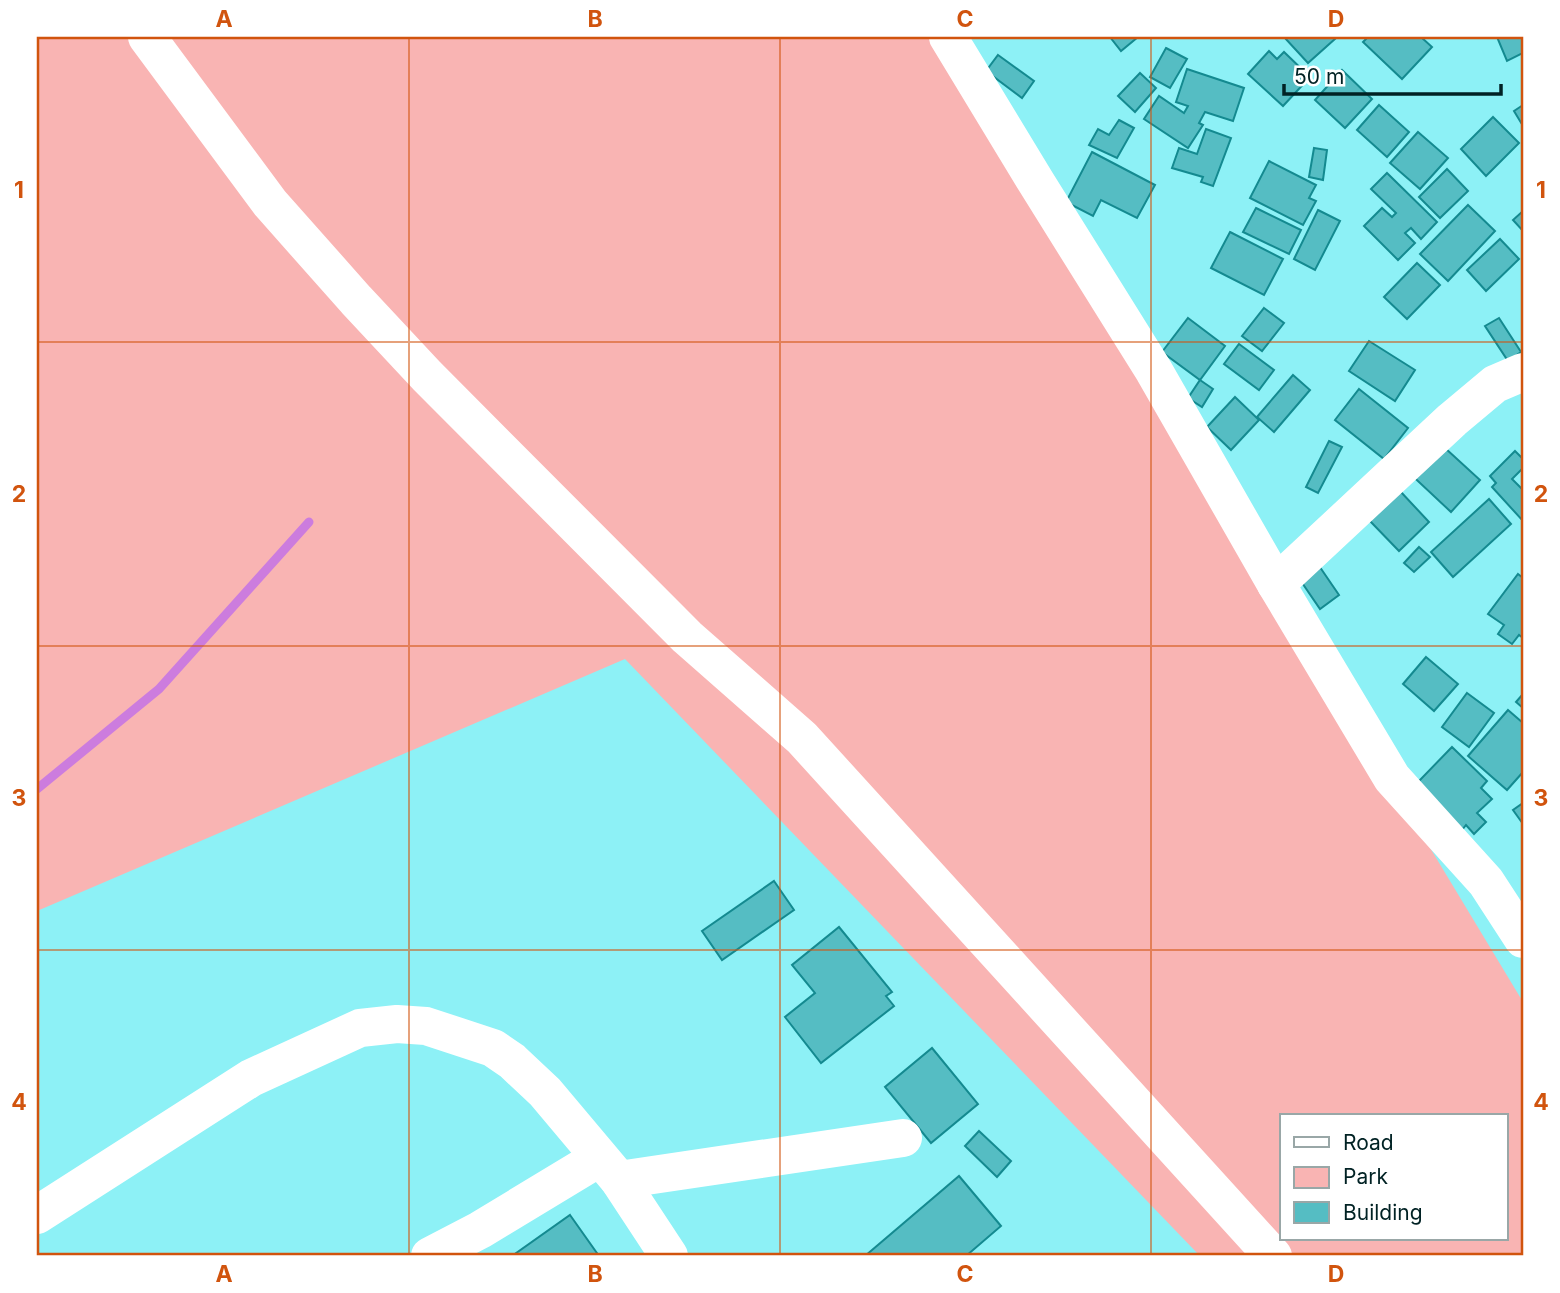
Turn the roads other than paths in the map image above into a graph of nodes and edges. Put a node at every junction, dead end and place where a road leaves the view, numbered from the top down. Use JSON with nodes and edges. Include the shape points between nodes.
{"nodes":[{"id":1,"x":147,"y":37,"type":"edge"},
{"id":2,"x":948,"y":37,"type":"edge"},
{"id":3,"x":1523,"y":372,"type":"edge"},
{"id":4,"x":1276,"y":584,"type":"junction"},
{"id":5,"x":1523,"y":939,"type":"edge"},
{"id":6,"x":903,"y":1138,"type":"dead end"},
{"id":7,"x":609,"y":1169,"type":"junction"},
{"id":8,"x":37,"y":1215,"type":"edge"},
{"id":9,"x":488,"y":1243,"type":"edge"},
{"id":10,"x":430,"y":1256,"type":"edge"},
{"id":11,"x":668,"y":1256,"type":"edge"},
{"id":12,"x":1273,"y":1256,"type":"edge"}],
"edges":[{"from":1,"to":12,"type":"street","via":[[270,203],[356,300],[687,637],[803,738]]},
{"from":2,"to":4,"type":"street","via":[[1154,371]]},
{"from":3,"to":4,"type":"street","via":[[1495,384],[1452,420]]},
{"from":4,"to":5,"type":"street","via":[[1392,778],[1486,882]]},
{"from":6,"to":7,"type":"street"},
{"from":7,"to":8,"type":"street","via":[[545,1092],[493,1048],[426,1026],[397,1024],[360,1028],[251,1078]]},
{"from":7,"to":9,"type":"street"},
{"from":7,"to":11,"type":"street"},
{"from":9,"to":10,"type":"street"}]}
